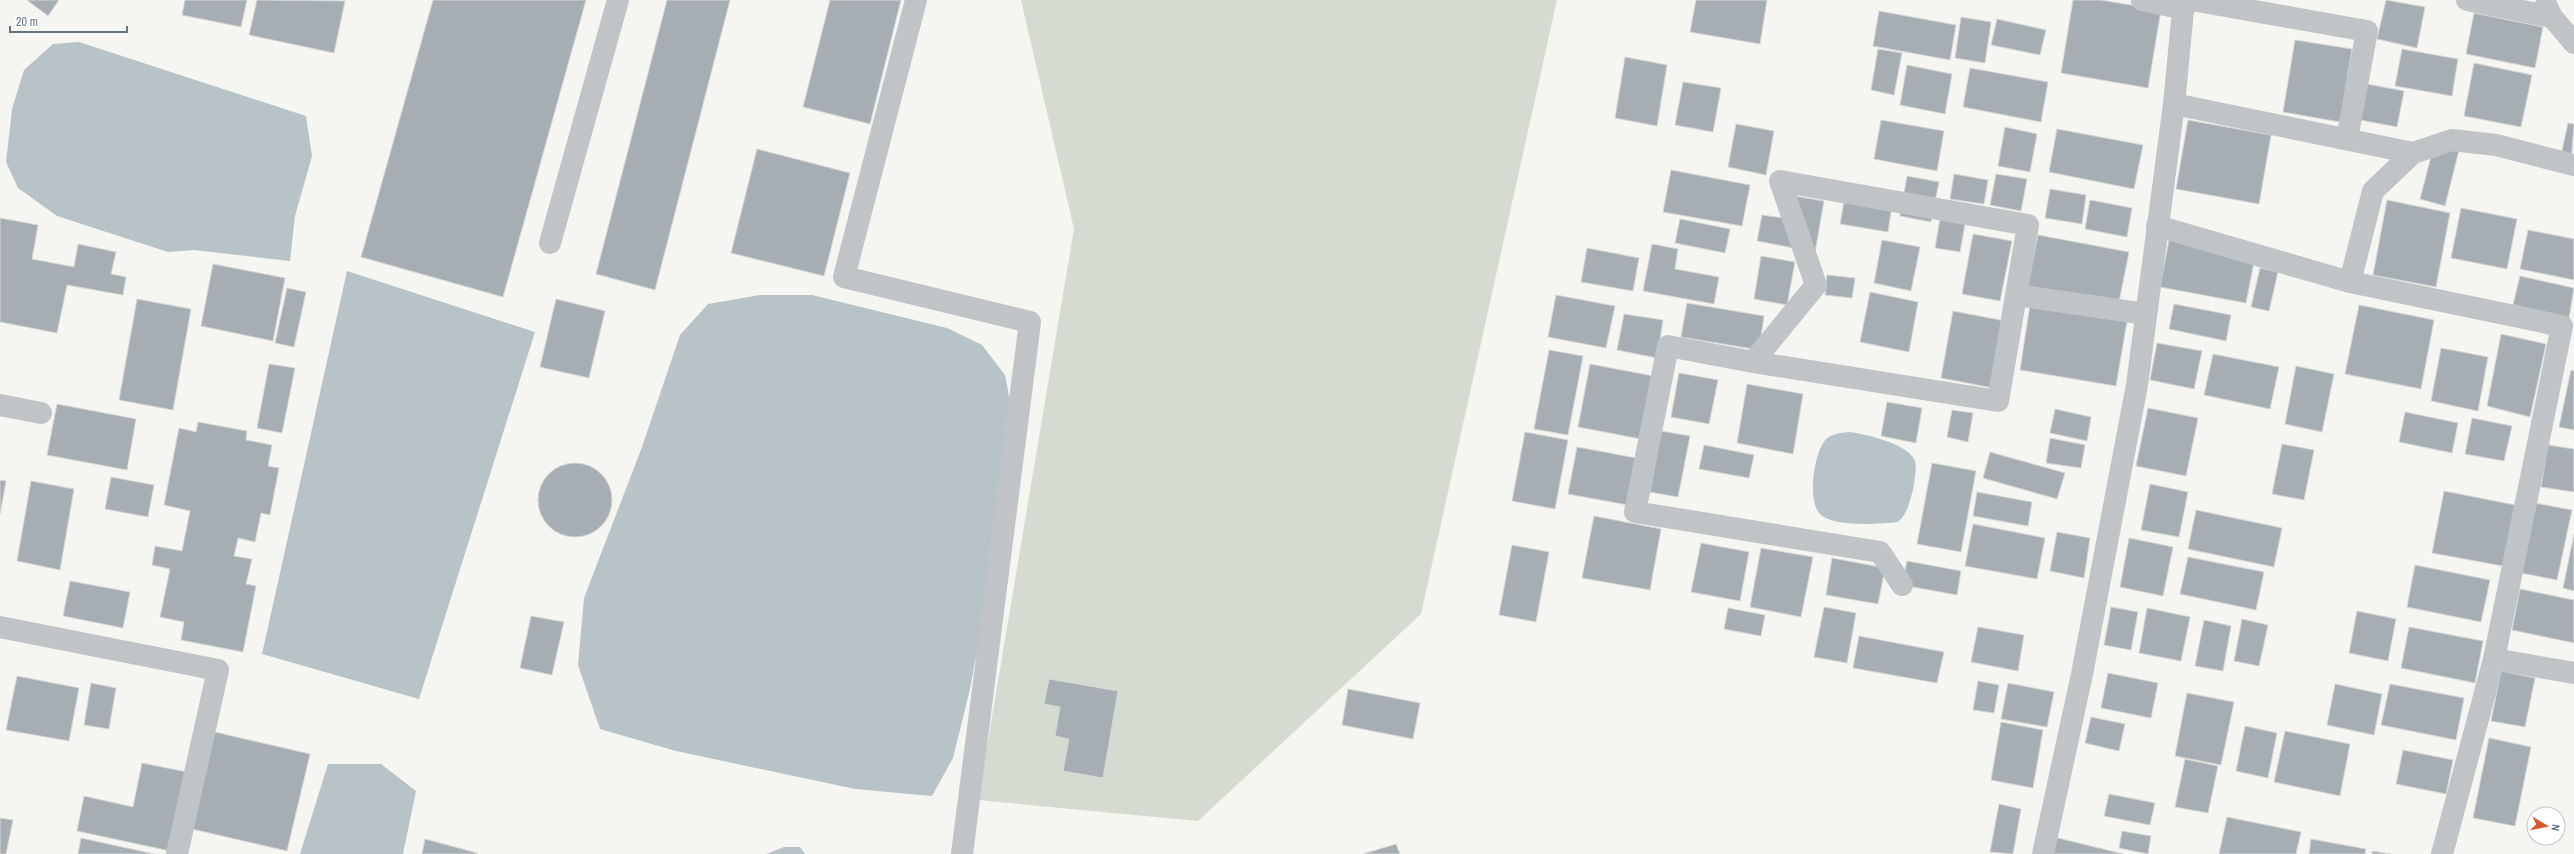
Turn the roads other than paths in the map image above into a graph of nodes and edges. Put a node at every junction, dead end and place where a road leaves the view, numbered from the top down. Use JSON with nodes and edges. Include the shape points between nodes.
{"nodes":[{"id":1,"x":618,"y":0,"type":"edge"},
{"id":2,"x":916,"y":0,"type":"edge"},
{"id":3,"x":2142,"y":0,"type":"edge"},
{"id":4,"x":2466,"y":0,"type":"edge"},
{"id":5,"x":2187,"y":3,"type":"edge"},
{"id":6,"x":2548,"y":8,"type":"edge"},
{"id":7,"x":2574,"y":44,"type":"edge"},
{"id":8,"x":2174,"y":104,"type":"junction"},
{"id":9,"x":2347,"y":139,"type":"junction"},
{"id":10,"x":2413,"y":153,"type":"junction"},
{"id":11,"x":2574,"y":165,"type":"edge"},
{"id":12,"x":2157,"y":226,"type":"junction"},
{"id":13,"x":550,"y":243,"type":"dead end"},
{"id":14,"x":2350,"y":282,"type":"junction"},
{"id":15,"x":2016,"y":295,"type":"junction"},
{"id":16,"x":2146,"y":314,"type":"junction"},
{"id":17,"x":1753,"y":362,"type":"junction"},
{"id":18,"x":0,"y":405,"type":"edge"},
{"id":19,"x":41,"y":413,"type":"dead end"},
{"id":20,"x":1902,"y":585,"type":"dead end"},
{"id":21,"x":0,"y":627,"type":"edge"},
{"id":22,"x":2494,"y":659,"type":"junction"},
{"id":23,"x":2574,"y":673,"type":"edge"},
{"id":24,"x":177,"y":854,"type":"edge"},
{"id":25,"x":962,"y":854,"type":"edge"},
{"id":26,"x":2043,"y":854,"type":"edge"},
{"id":27,"x":2442,"y":854,"type":"edge"}],
"edges":[{"from":1,"to":13,"type":"street"},
{"from":2,"to":25,"type":"street","via":[[844,278],[1030,322]]},
{"from":3,"to":5,"type":"street"},
{"from":4,"to":6,"type":"street"},
{"from":5,"to":8,"type":"street"},
{"from":5,"to":9,"type":"street","via":[[2367,31]]},
{"from":6,"to":7,"type":"street"},
{"from":8,"to":9,"type":"street"},
{"from":8,"to":12,"type":"street"},
{"from":9,"to":10,"type":"street"},
{"from":10,"to":11,"type":"street","via":[[2452,140],[2496,145]]},
{"from":10,"to":14,"type":"street","via":[[2373,190]]},
{"from":12,"to":14,"type":"street"},
{"from":12,"to":16,"type":"street"},
{"from":14,"to":22,"type":"street","via":[[2562,326]]},
{"from":15,"to":16,"type":"street"},
{"from":15,"to":17,"type":"street","via":[[1998,401]]},
{"from":15,"to":17,"type":"street","via":[[2028,225],[1780,181],[1816,286]]},
{"from":16,"to":26,"type":"street","via":[[2137,385],[2082,674]]},
{"from":17,"to":20,"type":"street","via":[[1668,346],[1635,512],[1880,552]]},
{"from":18,"to":19,"type":"street"},
{"from":21,"to":24,"type":"street","via":[[218,670]]},
{"from":22,"to":23,"type":"street"},
{"from":22,"to":27,"type":"street"}]}
